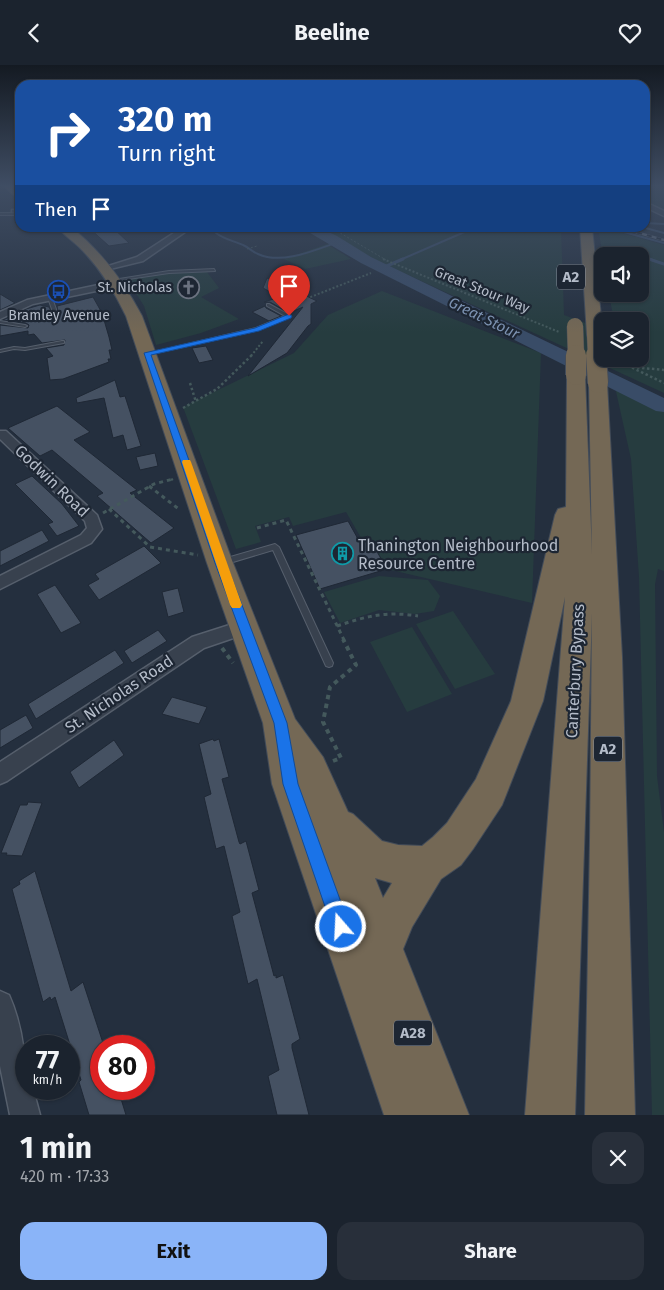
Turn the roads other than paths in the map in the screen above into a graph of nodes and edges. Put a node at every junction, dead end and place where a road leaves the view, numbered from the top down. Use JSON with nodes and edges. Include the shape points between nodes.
{"nodes":[{"id":1,"x":76,"y":235,"type":"edge"},
{"id":2,"x":176,"y":235,"type":"edge"},
{"id":3,"x":587,"y":235,"type":"edge"},
{"id":4,"x":214,"y":270,"type":"dead end"},
{"id":5,"x":113,"y":277,"type":"junction"},
{"id":6,"x":50,"y":298,"type":"junction"},
{"id":7,"x":268,"y":305,"type":"dead end"},
{"id":8,"x":0,"y":317,"type":"edge"},
{"id":9,"x":40,"y":319,"type":"dead end"},
{"id":10,"x":0,"y":322,"type":"edge"},
{"id":11,"x":569,"y":325,"type":"road end"},
{"id":12,"x":25,"y":326,"type":"dead end"},
{"id":13,"x":62,"y":341,"type":"dead end"},
{"id":14,"x":0,"y":351,"type":"edge"},
{"id":15,"x":147,"y":353,"type":"junction"},
{"id":16,"x":596,"y":372,"type":"edge"},
{"id":17,"x":27,"y":435,"type":"dead end"},
{"id":18,"x":7,"y":438,"type":"joint"},
{"id":19,"x":578,"y":457,"type":"junction"},
{"id":20,"x":220,"y":563,"type":"junction"},
{"id":21,"x":0,"y":583,"type":"edge"},
{"id":22,"x":244,"y":627,"type":"junction"},
{"id":23,"x":329,"y":663,"type":"dead end"},
{"id":24,"x":280,"y":723,"type":"junction"},
{"id":25,"x":0,"y":774,"type":"edge"},
{"id":26,"x":332,"y":817,"type":"junction"},
{"id":27,"x":427,"y":865,"type":"junction"},
{"id":28,"x":381,"y":951,"type":"junction"},
{"id":29,"x":0,"y":1004,"type":"edge"},
{"id":30,"x":386,"y":1055,"type":"junction"},
{"id":31,"x":25,"y":1115,"type":"edge"},
{"id":32,"x":409,"y":1115,"type":"edge"},
{"id":33,"x":444,"y":1115,"type":"edge"},
{"id":34,"x":550,"y":1115,"type":"edge"},
{"id":35,"x":610,"y":1115,"type":"edge"}],
"edges":[{"from":1,"to":5,"type":"highway","number":"A28"},
{"from":2,"to":5,"type":"street"},
{"from":3,"to":16,"type":"highway","name":"Canterbury Bypass","number":"A2","bridge":true},
{"from":4,"to":5,"type":"lane"},
{"from":5,"to":6,"type":"street"},
{"from":5,"to":15,"type":"highway","number":"A28","via":[[134,316]]},
{"from":6,"to":8,"type":"street","via":[[18,307]]},
{"from":6,"to":9,"type":"lane","via":[[56,312]]},
{"from":7,"to":15,"type":"lane","via":[[289,316],[252,331]]},
{"from":10,"to":12,"type":"lane"},
{"from":11,"to":16,"type":"highway","name":"Canterbury Bypass","number":"A2","bridge":true},
{"from":13,"to":14,"type":"lane"},
{"from":15,"to":20,"type":"highway","number":"A28"},
{"from":16,"to":19,"type":"highway","name":"Canterbury Bypass","number":"A2"},
{"from":16,"to":35,"type":"highway","name":"Canterbury Bypass","number":"A2","via":[[605,522]]},
{"from":17,"to":18,"type":"street","name":"Godwin Road"},
{"from":18,"to":21,"type":"street","name":"Godwin Road","via":[[92,519],[95,529],[86,539]]},
{"from":19,"to":27,"type":"highway","number":"A2","via":[[527,701],[489,792],[460,836],[447,851]]},
{"from":19,"to":34,"type":"highway","name":"Canterbury Bypass","number":"A2","via":[[579,587]]},
{"from":20,"to":22,"type":"highway","number":"A28"},
{"from":20,"to":23,"type":"lane","via":[[275,547]]},
{"from":22,"to":24,"type":"highway","number":"A28"},
{"from":22,"to":25,"type":"street","name":"St. Nicholas Road","via":[[198,642]]},
{"from":24,"to":26,"type":"highway","number":"A28","via":[[311,769]]},
{"from":24,"to":30,"type":"highway","number":"A28","via":[[290,784]]},
{"from":26,"to":27,"type":"highway","via":[[357,847],[369,856],[400,865]]},
{"from":26,"to":28,"type":"highway","number":"A28"},
{"from":27,"to":28,"type":"highway","number":"A2","via":[[396,914]]},
{"from":28,"to":30,"type":"highway","number":"A2"},
{"from":28,"to":33,"type":"highway","number":"A28"},
{"from":29,"to":31,"type":"street"},
{"from":30,"to":32,"type":"highway","number":"A28"}]}
